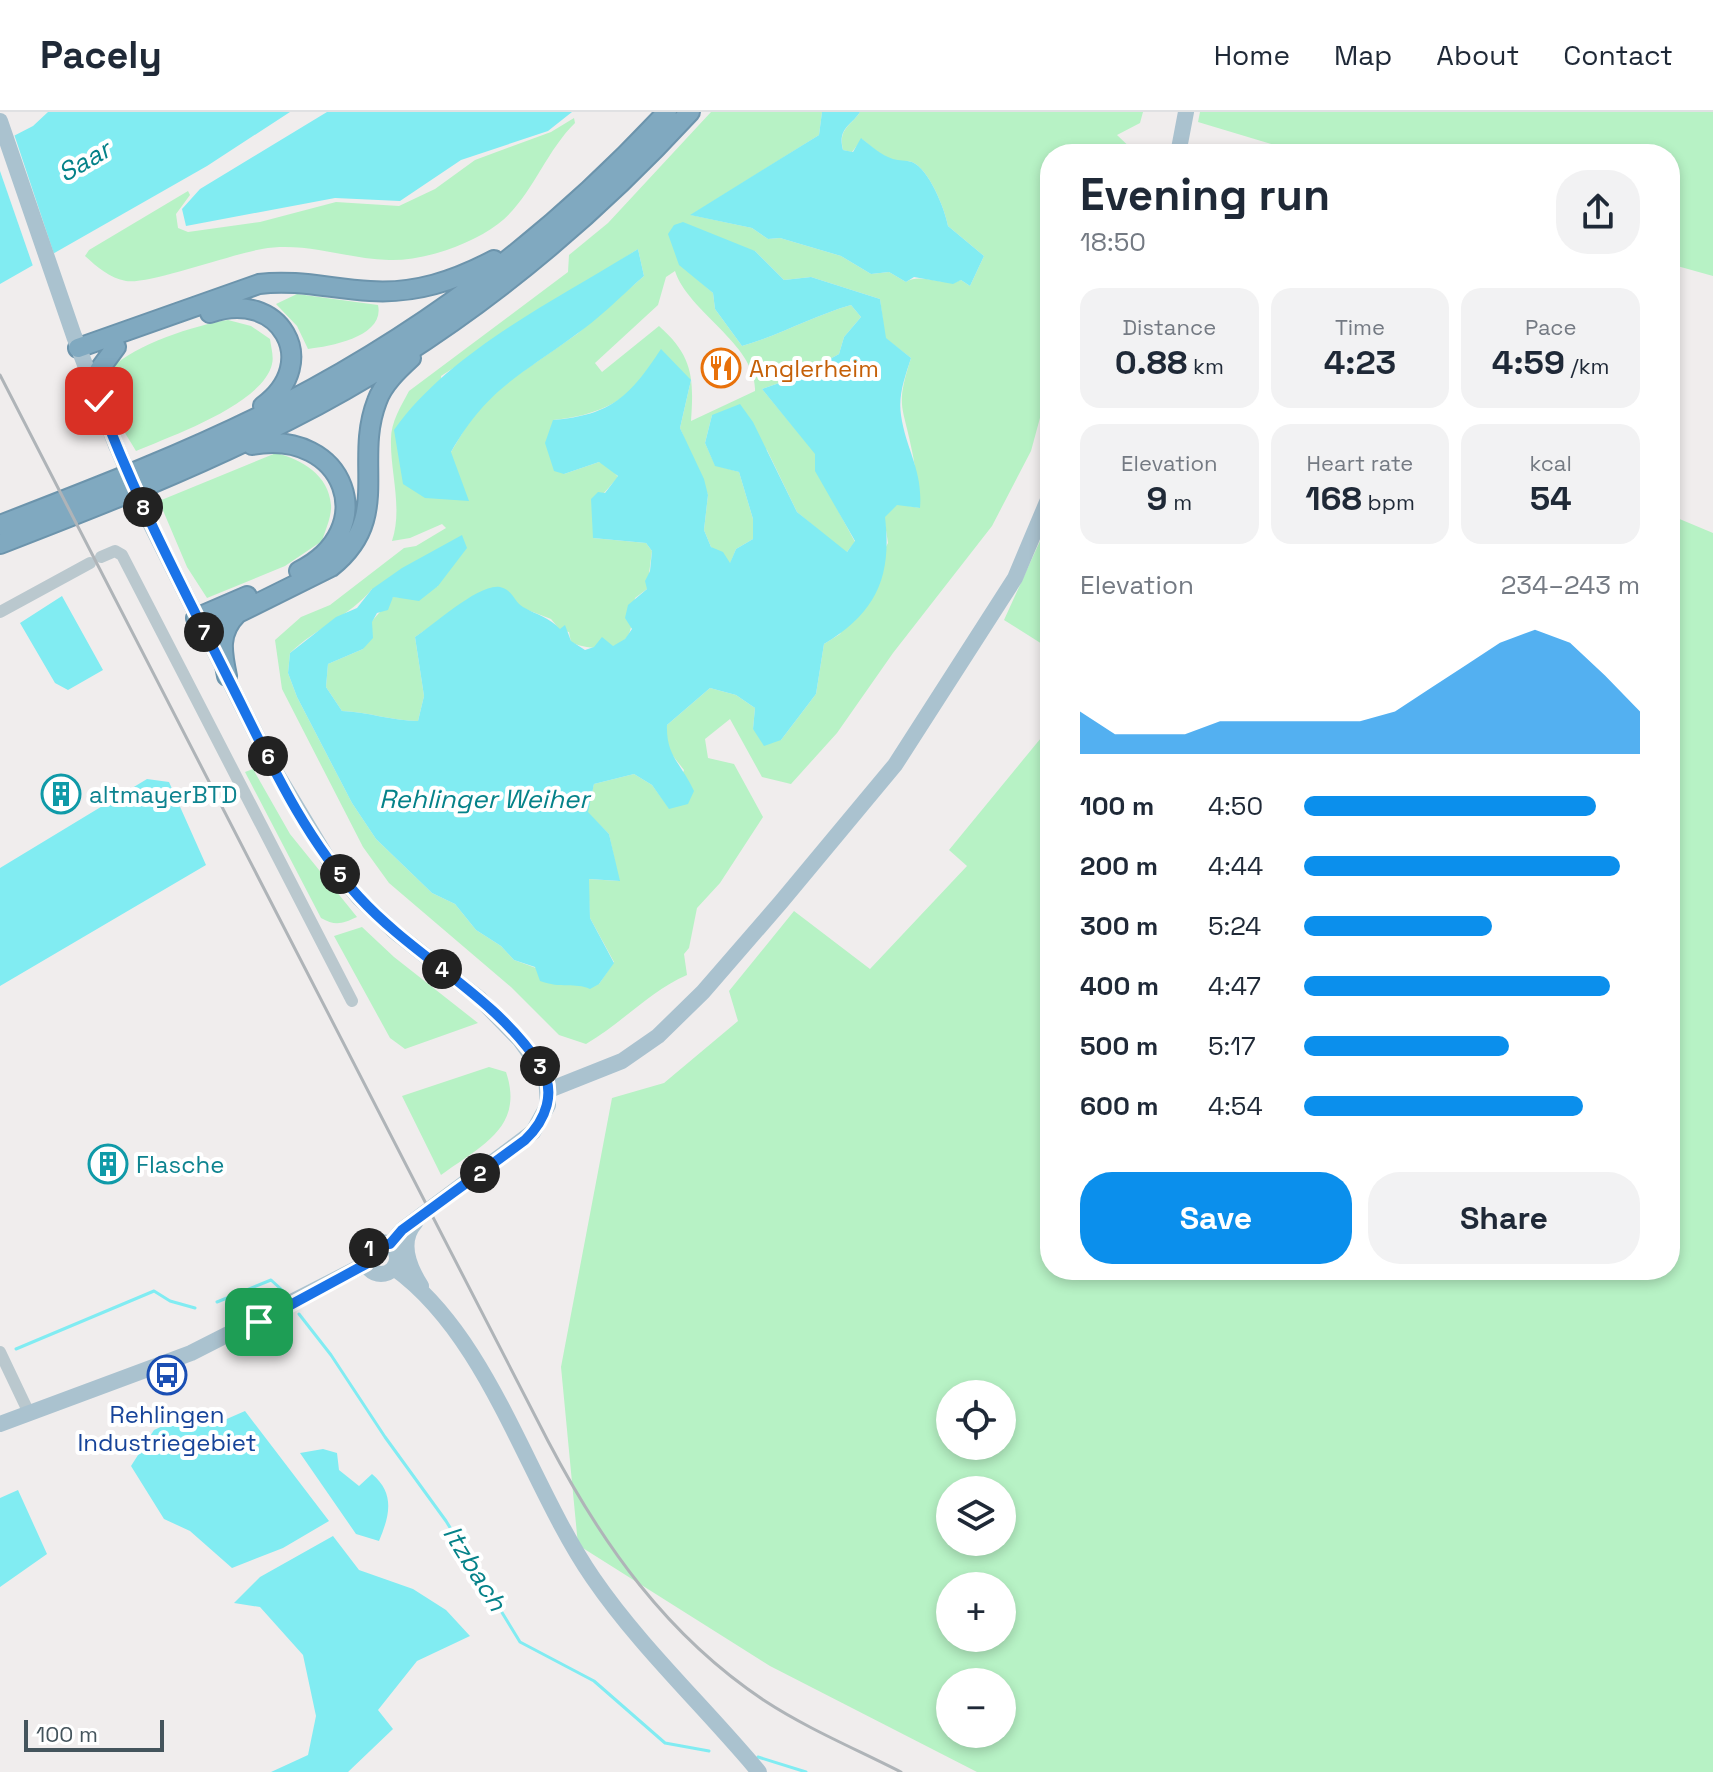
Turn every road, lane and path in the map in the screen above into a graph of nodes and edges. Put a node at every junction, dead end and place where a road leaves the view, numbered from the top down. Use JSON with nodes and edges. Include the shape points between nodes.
{"nodes":[{"id":1,"x":667,"y":112,"type":"edge"},
{"id":2,"x":690,"y":112,"type":"edge"},
{"id":3,"x":1186,"y":112,"type":"edge"},
{"id":4,"x":0,"y":121,"type":"edge"},
{"id":5,"x":1180,"y":144,"type":"edge"},
{"id":6,"x":533,"y":239,"type":"junction"},
{"id":7,"x":455,"y":321,"type":"junction"},
{"id":8,"x":116,"y":347,"type":"junction"},
{"id":9,"x":78,"y":348,"type":"junction"},
{"id":10,"x":99,"y":401,"type":"junction"},
{"id":11,"x":230,"y":430,"type":"junction"},
{"id":12,"x":230,"y":449,"type":"junction"},
{"id":13,"x":1040,"y":519,"type":"edge"},
{"id":14,"x":0,"y":525,"type":"edge"},
{"id":15,"x":0,"y":544,"type":"edge"},
{"id":16,"x":0,"y":612,"type":"edge"},
{"id":17,"x":239,"y":613,"type":"junction"},
{"id":18,"x":196,"y":618,"type":"junction"},
{"id":19,"x":227,"y":676,"type":"junction"},
{"id":20,"x":352,"y":1001,"type":"dead end"},
{"id":21,"x":549,"y":1090,"type":"junction"},
{"id":22,"x":422,"y":1216,"type":"junction"},
{"id":23,"x":390,"y":1244,"type":"junction"},
{"id":24,"x":366,"y":1264,"type":"junction"},
{"id":25,"x":394,"y":1268,"type":"junction"},
{"id":26,"x":434,"y":1306,"type":"junction"},
{"id":27,"x":0,"y":1352,"type":"edge"},
{"id":28,"x":29,"y":1413,"type":"junction"},
{"id":29,"x":0,"y":1424,"type":"edge"},
{"id":30,"x":759,"y":1772,"type":"edge"}],
"edges":[{"from":1,"to":6,"type":"highway"},
{"from":2,"to":7,"type":"highway","via":[[573,228]]},
{"from":3,"to":5,"type":"main road"},
{"from":4,"to":9,"type":"main road"},
{"from":6,"to":9,"type":"highway","via":[[434,285],[385,292],[291,282],[259,284]]},
{"from":6,"to":11,"type":"highway","via":[[408,332]]},
{"from":7,"to":12,"type":"highway","via":[[330,399]]},
{"from":7,"to":17,"type":"highway","via":[[399,370],[378,398],[370,429],[368,514],[357,542],[331,567]]},
{"from":8,"to":9,"type":"highway","via":[[92,356]]},
{"from":8,"to":10,"type":"highway","via":[[99,370]]},
{"from":8,"to":11,"type":"highway","via":[[223,308],[246,307],[269,316],[284,331],[290,348],[288,378],[273,399]]},
{"from":9,"to":10,"type":"main road"},
{"from":10,"to":18,"type":"main road","bridge":true},
{"from":11,"to":14,"type":"highway"},
{"from":12,"to":15,"type":"highway"},
{"from":12,"to":18,"type":"highway","via":[[282,441],[316,452],[338,477],[344,494],[342,527],[312,565]]},
{"from":13,"to":21,"type":"main road","via":[[1015,578],[904,752],[781,902],[658,1036],[622,1061]]},
{"from":16,"to":20,"type":"street","via":[[115,551],[122,555]]},
{"from":17,"to":18,"type":"highway","via":[[208,625]]},
{"from":17,"to":19,"type":"highway","via":[[223,637]]},
{"from":18,"to":19,"type":"main road"},
{"from":19,"to":21,"type":"main road","via":[[272,766],[329,861],[394,931],[480,999],[520,1040],[546,1076]]},
{"from":21,"to":22,"type":"main road","via":[[548,1105],[533,1132]]},
{"from":22,"to":23,"type":"main road"},
{"from":22,"to":26,"type":"main road","via":[[411,1227],[406,1247]]},
{"from":23,"to":24,"type":"main road","via":[[379,1242],[369,1248]]},
{"from":23,"to":25,"type":"main road","via":[[396,1253]]},
{"from":24,"to":25,"type":"main road","via":[[378,1274]]},
{"from":24,"to":28,"type":"main road","via":[[221,1340]]},
{"from":25,"to":26,"type":"main road"},
{"from":26,"to":30,"type":"main road","via":[[483,1377],[594,1579]]},
{"from":27,"to":28,"type":"street"},
{"from":28,"to":29,"type":"main road"}]}
